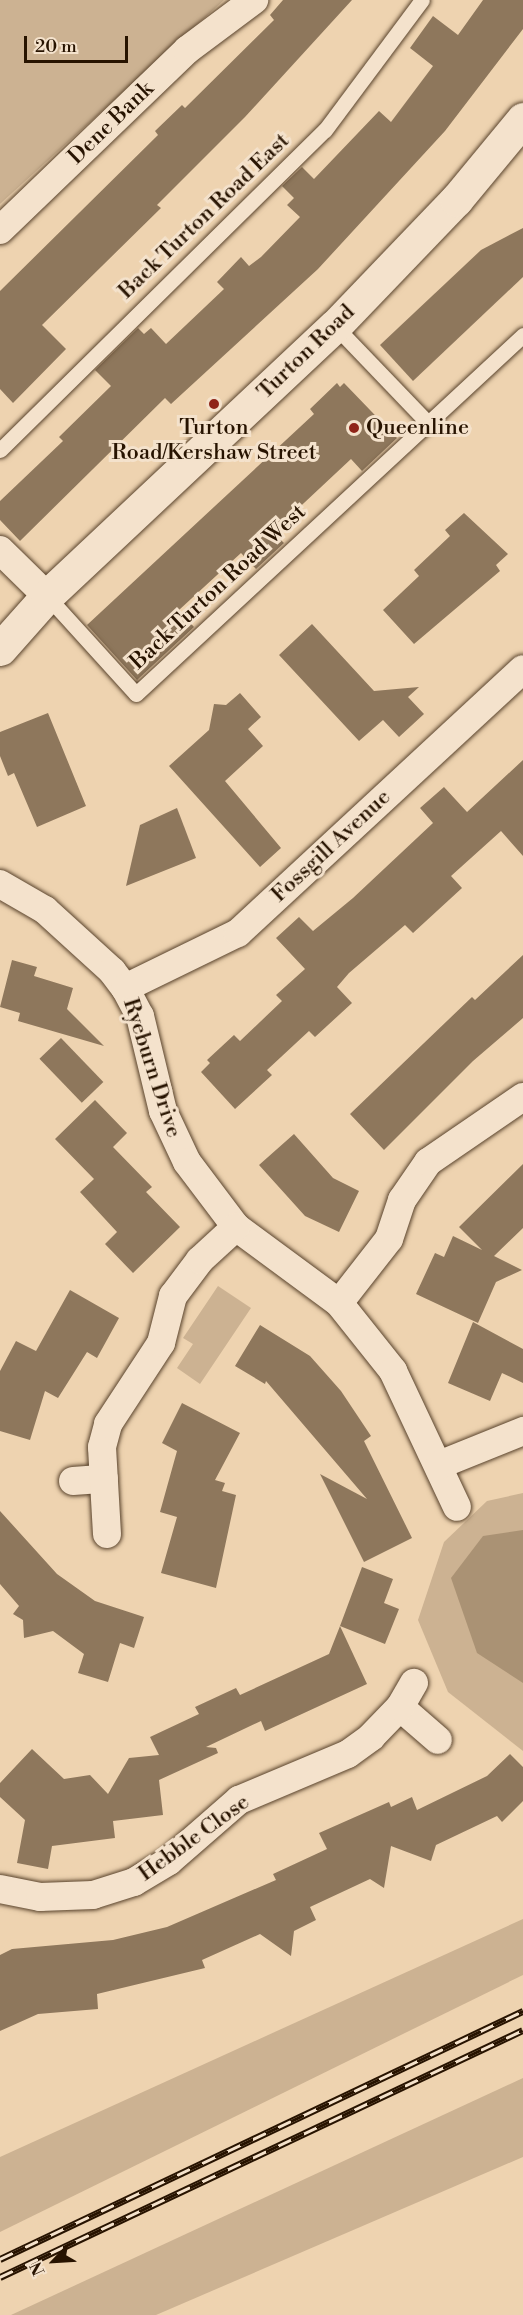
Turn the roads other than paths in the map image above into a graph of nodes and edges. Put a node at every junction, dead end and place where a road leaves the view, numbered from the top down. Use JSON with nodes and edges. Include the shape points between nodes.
{"nodes":[{"id":1,"x":254,"y":0,"type":"edge"},
{"id":2,"x":422,"y":0,"type":"edge"},
{"id":3,"x":523,"y":119,"type":"edge"},
{"id":4,"x":0,"y":231,"type":"edge"},
{"id":5,"x":335,"y":326,"type":"junction"},
{"id":6,"x":523,"y":334,"type":"edge"},
{"id":7,"x":426,"y":421,"type":"junction"},
{"id":8,"x":0,"y":450,"type":"edge"},
{"id":9,"x":0,"y":550,"type":"edge"},
{"id":10,"x":47,"y":596,"type":"junction"},
{"id":11,"x":0,"y":649,"type":"edge"},
{"id":12,"x":521,"y":674,"type":"edge"},
{"id":13,"x":0,"y":884,"type":"edge"},
{"id":14,"x":125,"y":988,"type":"junction"},
{"id":15,"x":523,"y":1097,"type":"edge"},
{"id":16,"x":236,"y":1227,"type":"junction"},
{"id":17,"x":339,"y":1303,"type":"junction"},
{"id":18,"x":523,"y":1431,"type":"edge"},
{"id":19,"x":439,"y":1465,"type":"junction"},
{"id":20,"x":104,"y":1479,"type":"junction"},
{"id":21,"x":73,"y":1481,"type":"dead end"},
{"id":22,"x":458,"y":1507,"type":"dead end"},
{"id":23,"x":106,"y":1534,"type":"dead end"},
{"id":24,"x":414,"y":1683,"type":"dead end"},
{"id":25,"x":400,"y":1707,"type":"junction"},
{"id":26,"x":438,"y":1740,"type":"dead end"},
{"id":27,"x":0,"y":1889,"type":"edge"}],
"edges":[{"from":1,"to":4,"type":"street","name":"Dene Bank","via":[[187,50]]},
{"from":2,"to":8,"type":"lane","name":"Back Turton Road East","via":[[325,130]]},
{"from":3,"to":5,"type":"main road","name":"Turton Road","via":[[456,200]]},
{"from":5,"to":7,"type":"lane"},
{"from":5,"to":10,"type":"main road","name":"Turton Road"},
{"from":6,"to":7,"type":"lane","name":"Back Turton Road West"},
{"from":7,"to":10,"type":"lane","name":"Back Turton Road West","via":[[136,694]]},
{"from":9,"to":10,"type":"street"},
{"from":10,"to":11,"type":"main road","name":"Turton Road"},
{"from":12,"to":14,"type":"street","name":"Fossgill Avenue","via":[[238,933]]},
{"from":13,"to":14,"type":"street","name":"Ryeburn Drive","via":[[45,910],[112,971]]},
{"from":14,"to":16,"type":"street","name":"Ryeburn Drive","via":[[140,1016],[173,1137]]},
{"from":15,"to":17,"type":"street","via":[[428,1162],[402,1200],[389,1239]]},
{"from":16,"to":17,"type":"street","name":"Ryeburn Drive"},
{"from":16,"to":20,"type":"street","via":[[200,1260],[173,1296],[161,1343],[108,1424],[102,1447]]},
{"from":17,"to":19,"type":"street","name":"Ryeburn Drive","via":[[393,1371]]},
{"from":18,"to":19,"type":"street"},
{"from":19,"to":22,"type":"street","name":"Ryeburn Drive"},
{"from":20,"to":21,"type":"street"},
{"from":20,"to":23,"type":"street"},
{"from":24,"to":25,"type":"street","name":"Hebble Close"},
{"from":25,"to":26,"type":"street"},
{"from":25,"to":27,"type":"street","name":"Hebble Close","via":[[348,1754],[239,1800],[169,1861],[134,1882],[93,1895],[40,1897]]}]}
